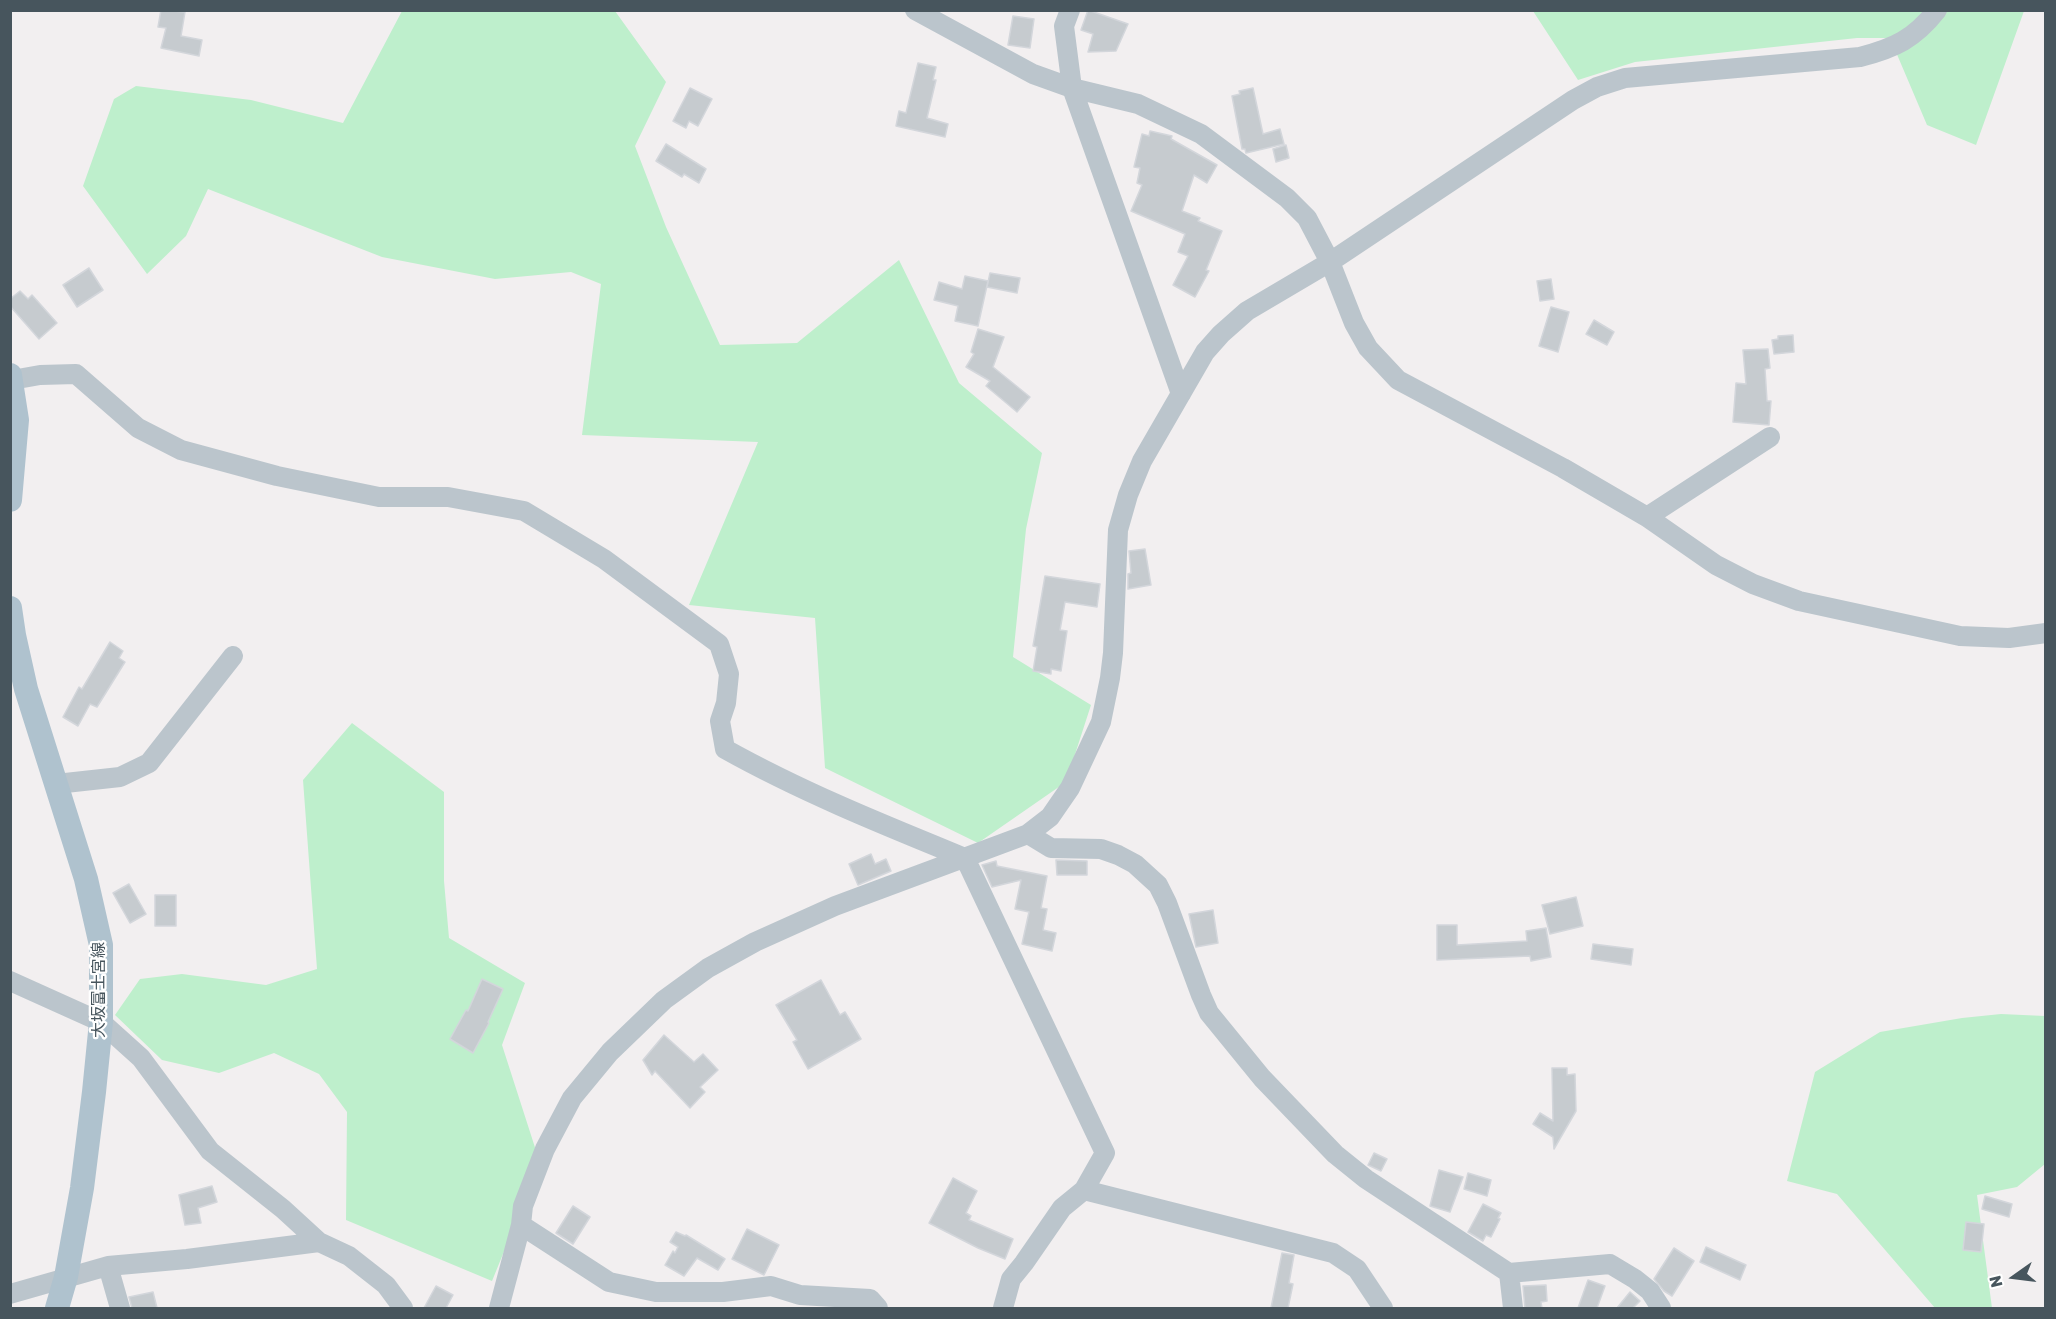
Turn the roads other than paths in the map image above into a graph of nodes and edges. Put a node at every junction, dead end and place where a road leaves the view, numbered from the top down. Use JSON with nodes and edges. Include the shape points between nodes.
{"nodes":[{"id":1,"x":915,"y":10,"type":"edge"},
{"id":2,"x":1070,"y":10,"type":"edge"},
{"id":3,"x":1936,"y":10,"type":"edge"},
{"id":4,"x":1072,"y":88,"type":"junction"},
{"id":5,"x":1330,"y":262,"type":"junction"},
{"id":6,"x":11,"y":377,"type":"edge"},
{"id":7,"x":1180,"y":394,"type":"junction"},
{"id":8,"x":1770,"y":437,"type":"dead end"},
{"id":9,"x":10,"y":500,"type":"edge"},
{"id":10,"x":1647,"y":517,"type":"junction"},
{"id":11,"x":10,"y":608,"type":"edge"},
{"id":12,"x":2046,"y":633,"type":"edge"},
{"id":13,"x":233,"y":656,"type":"dead end"},
{"id":14,"x":56,"y":784,"type":"junction"},
{"id":15,"x":1029,"y":834,"type":"junction"},
{"id":16,"x":965,"y":858,"type":"junction"},
{"id":17,"x":10,"y":981,"type":"edge"},
{"id":18,"x":101,"y":1022,"type":"junction"},
{"id":19,"x":1084,"y":1190,"type":"junction"},
{"id":20,"x":521,"y":1225,"type":"junction"},
{"id":21,"x":319,"y":1242,"type":"junction"},
{"id":22,"x":108,"y":1266,"type":"junction"},
{"id":23,"x":1509,"y":1273,"type":"junction"},
{"id":24,"x":66,"y":1277,"type":"junction"},
{"id":25,"x":10,"y":1294,"type":"edge"},
{"id":26,"x":57,"y":1308,"type":"edge"},
{"id":27,"x":120,"y":1308,"type":"edge"},
{"id":28,"x":403,"y":1308,"type":"edge"},
{"id":29,"x":499,"y":1308,"type":"edge"},
{"id":30,"x":879,"y":1308,"type":"edge"},
{"id":31,"x":1003,"y":1308,"type":"edge"},
{"id":32,"x":1383,"y":1308,"type":"edge"},
{"id":33,"x":1513,"y":1308,"type":"edge"},
{"id":34,"x":1661,"y":1308,"type":"edge"}],
"edges":[{"from":1,"to":4,"type":"street","via":[[1033,74]]},
{"from":2,"to":4,"type":"street","via":[[1064,26]]},
{"from":3,"to":5,"type":"street","via":[[1902,42],[1860,57],[1625,78],[1597,87]]},
{"from":4,"to":5,"type":"street","via":[[1138,104],[1201,134],[1287,198],[1307,218]]},
{"from":4,"to":7,"type":"street"},
{"from":5,"to":7,"type":"street","via":[[1246,311],[1205,352]]},
{"from":5,"to":10,"type":"street","via":[[1368,348],[1398,380]]},
{"from":6,"to":9,"type":"main road","via":[[17,420]]},
{"from":6,"to":16,"type":"street","via":[[76,374],[138,428],[181,450],[277,476],[379,498],[448,497],[525,511],[604,559],[719,644],[729,674],[720,721],[725,749],[826,800]]},
{"from":7,"to":15,"type":"street","via":[[1142,461],[1118,530],[1113,653],[1101,722],[1070,788],[1050,817]]},
{"from":8,"to":10,"type":"street"},
{"from":10,"to":12,"type":"street","via":[[1716,565],[1799,601],[1960,636],[2009,638]]},
{"from":11,"to":14,"type":"main road","name":"大坂富士宮線","via":[[26,689]]},
{"from":13,"to":14,"type":"street","via":[[148,763],[120,777]]},
{"from":14,"to":18,"type":"main road","name":"大坂富士宮線","via":[[86,879],[101,945]]},
{"from":15,"to":16,"type":"street"},
{"from":15,"to":23,"type":"street","via":[[1051,848],[1101,849],[1118,855],[1158,885],[1209,1013],[1262,1078],[1335,1154],[1366,1179]]},
{"from":16,"to":19,"type":"street","via":[[1105,1153]]},
{"from":16,"to":20,"type":"street","via":[[835,906],[755,942],[708,968],[664,1000],[610,1052],[572,1098],[540,1163],[523,1206]]},
{"from":17,"to":18,"type":"street"},
{"from":18,"to":21,"type":"street","via":[[141,1058],[210,1151]]},
{"from":18,"to":24,"type":"main road","name":"大坂富士宮線","via":[[82,1188]]},
{"from":19,"to":31,"type":"street","via":[[1062,1208],[1011,1279]]},
{"from":19,"to":32,"type":"street","via":[[1333,1253],[1357,1269]]},
{"from":20,"to":29,"type":"street"},
{"from":20,"to":30,"type":"street","via":[[609,1282],[683,1293],[771,1286],[800,1295],[870,1299]]},
{"from":21,"to":22,"type":"street"},
{"from":21,"to":28,"type":"street","via":[[349,1256],[386,1285]]},
{"from":22,"to":24,"type":"street"},
{"from":22,"to":27,"type":"street"},
{"from":23,"to":33,"type":"street"},
{"from":23,"to":34,"type":"street","via":[[1610,1264],[1650,1291]]},
{"from":24,"to":25,"type":"street"},
{"from":24,"to":26,"type":"main road","name":"大坂富士宮線"}]}
